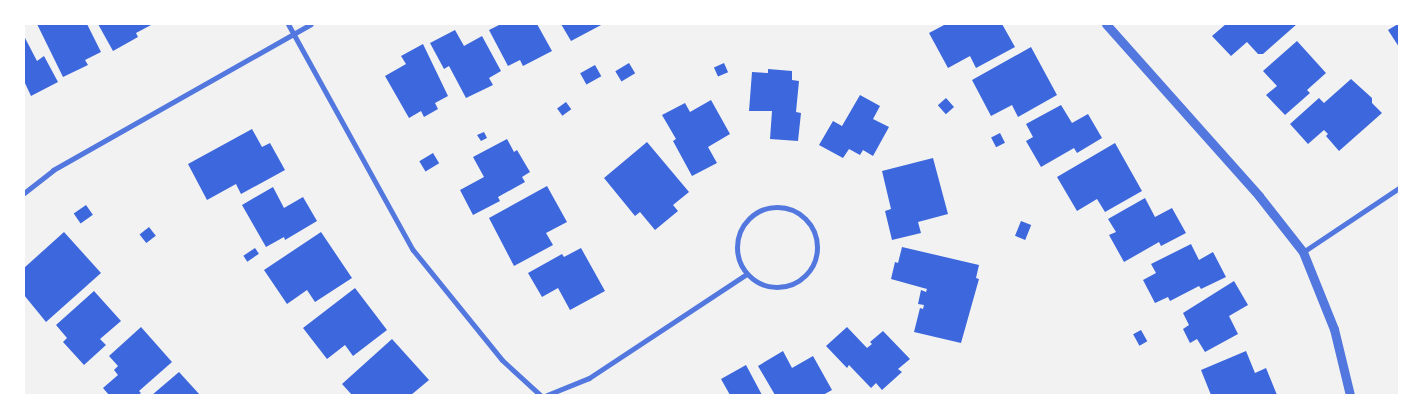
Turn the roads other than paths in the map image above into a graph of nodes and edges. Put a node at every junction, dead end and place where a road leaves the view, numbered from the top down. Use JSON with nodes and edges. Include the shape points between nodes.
{"nodes":[{"id":1,"x":288,"y":24,"type":"edge"},
{"id":2,"x":311,"y":24,"type":"edge"},
{"id":3,"x":1106,"y":24,"type":"edge"},
{"id":4,"x":293,"y":33,"type":"junction"},
{"id":5,"x":1399,"y":188,"type":"edge"},
{"id":6,"x":24,"y":192,"type":"edge"},
{"id":7,"x":1303,"y":252,"type":"junction"},
{"id":8,"x":747,"y":274,"type":"junction"},
{"id":9,"x":540,"y":395,"type":"edge"},
{"id":10,"x":547,"y":395,"type":"edge"},
{"id":11,"x":1350,"y":395,"type":"edge"}],
"edges":[{"from":1,"to":4,"type":"street"},
{"from":2,"to":4,"type":"street"},
{"from":3,"to":7,"type":"street","via":[[1259,196]]},
{"from":4,"to":6,"type":"street","via":[[53,170]]},
{"from":4,"to":9,"type":"street","via":[[413,250],[502,360]]},
{"from":5,"to":7,"type":"street"},
{"from":7,"to":11,"type":"street","via":[[1334,328]]},
{"from":8,"to":8,"type":"street","via":[[764,285],[778,287],[802,278],[816,254],[816,240],[804,217],[792,210],[772,207],[752,215],[742,226],[736,244],[737,257]]},
{"from":8,"to":10,"type":"street","via":[[589,378]]}]}
